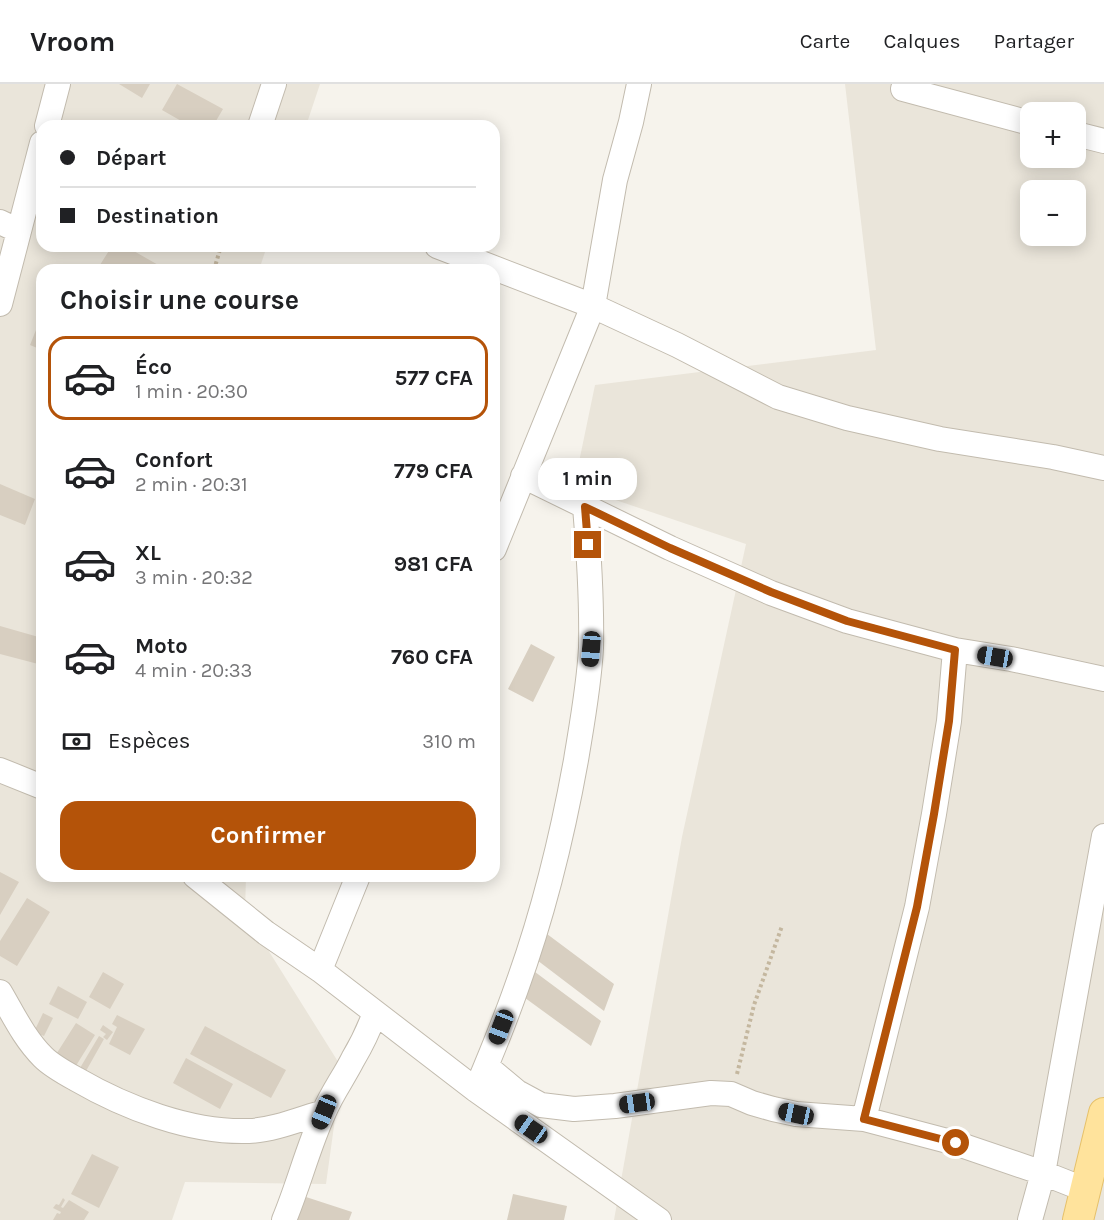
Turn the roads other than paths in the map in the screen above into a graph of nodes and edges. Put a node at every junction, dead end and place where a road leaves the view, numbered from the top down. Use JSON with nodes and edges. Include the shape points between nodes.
{"nodes":[{"id":1,"x":58,"y":84,"type":"edge"},
{"id":2,"x":274,"y":84,"type":"edge"},
{"id":3,"x":639,"y":84,"type":"edge"},
{"id":4,"x":903,"y":88,"type":"dead end"},
{"id":5,"x":49,"y":120,"type":"edge"},
{"id":6,"x":262,"y":120,"type":"edge"},
{"id":7,"x":1020,"y":120,"type":"edge"},
{"id":8,"x":1086,"y":136,"type":"edge"},
{"id":9,"x":1104,"y":141,"type":"edge"},
{"id":10,"x":36,"y":158,"type":"edge"},
{"id":11,"x":9,"y":226,"type":"edge"},
{"id":12,"x":453,"y":252,"type":"edge"},
{"id":13,"x":484,"y":264,"type":"edge"},
{"id":14,"x":500,"y":270,"type":"edge"},
{"id":15,"x":0,"y":304,"type":"edge"},
{"id":16,"x":593,"y":306,"type":"junction"},
{"id":17,"x":1104,"y":468,"type":"edge"},
{"id":18,"x":523,"y":476,"type":"junction"},
{"id":19,"x":585,"y":507,"type":"junction"},
{"id":20,"x":500,"y":534,"type":"edge"},
{"id":21,"x":955,"y":650,"type":"junction"},
{"id":22,"x":1104,"y":679,"type":"edge"},
{"id":23,"x":0,"y":770,"type":"edge"},
{"id":24,"x":36,"y":785,"type":"edge"},
{"id":25,"x":1104,"y":836,"type":"edge"},
{"id":26,"x":202,"y":882,"type":"edge"},
{"id":27,"x":356,"y":882,"type":"edge"},
{"id":28,"x":320,"y":970,"type":"junction"},
{"id":29,"x":0,"y":992,"type":"edge"},
{"id":30,"x":375,"y":1013,"type":"junction"},
{"id":31,"x":486,"y":1066,"type":"junction"},
{"id":32,"x":476,"y":1090,"type":"junction"},
{"id":33,"x":324,"y":1112,"type":"junction"},
{"id":34,"x":1104,"y":1113,"type":"edge"},
{"id":35,"x":864,"y":1119,"type":"junction"},
{"id":36,"x":1043,"y":1173,"type":"junction"},
{"id":37,"x":1086,"y":1190,"type":"junction"},
{"id":38,"x":284,"y":1220,"type":"edge"},
{"id":39,"x":659,"y":1220,"type":"edge"},
{"id":40,"x":1030,"y":1220,"type":"edge"},
{"id":41,"x":1078,"y":1220,"type":"edge"}],
"edges":[{"from":1,"to":5,"type":"street"},
{"from":2,"to":6,"type":"street"},
{"from":3,"to":16,"type":"street","via":[[615,180]]},
{"from":4,"to":7,"type":"street"},
{"from":8,"to":9,"type":"street"},
{"from":10,"to":11,"type":"street"},
{"from":11,"to":15,"type":"street"},
{"from":12,"to":13,"type":"street"},
{"from":14,"to":16,"type":"street"},
{"from":16,"to":17,"type":"street","via":[[778,397],[847,418],[940,439]]},
{"from":16,"to":18,"type":"street"},
{"from":18,"to":19,"type":"street"},
{"from":18,"to":20,"type":"street"},
{"from":19,"to":21,"type":"street","via":[[782,597],[847,621]]},
{"from":19,"to":31,"type":"street","via":[[591,649],[585,710],[550,882]]},
{"from":21,"to":22,"type":"street"},
{"from":21,"to":35,"type":"street","via":[[949,721],[917,907]]},
{"from":23,"to":24,"type":"street"},
{"from":25,"to":36,"type":"street"},
{"from":26,"to":28,"type":"street"},
{"from":27,"to":28,"type":"street"},
{"from":28,"to":30,"type":"street"},
{"from":29,"to":33,"type":"street","via":[[28,1041],[44,1058],[103,1095],[165,1118],[196,1127],[252,1131]]},
{"from":30,"to":32,"type":"street"},
{"from":30,"to":33,"type":"street"},
{"from":31,"to":32,"type":"street"},
{"from":31,"to":35,"type":"street","via":[[517,1092],[541,1105],[574,1109],[711,1093],[731,1094],[796,1114]]},
{"from":32,"to":39,"type":"street"},
{"from":33,"to":38,"type":"street"},
{"from":34,"to":37,"type":"main road"},
{"from":35,"to":36,"type":"street","via":[[956,1143]]},
{"from":36,"to":37,"type":"street"},
{"from":36,"to":40,"type":"street"},
{"from":37,"to":41,"type":"main road"}]}
